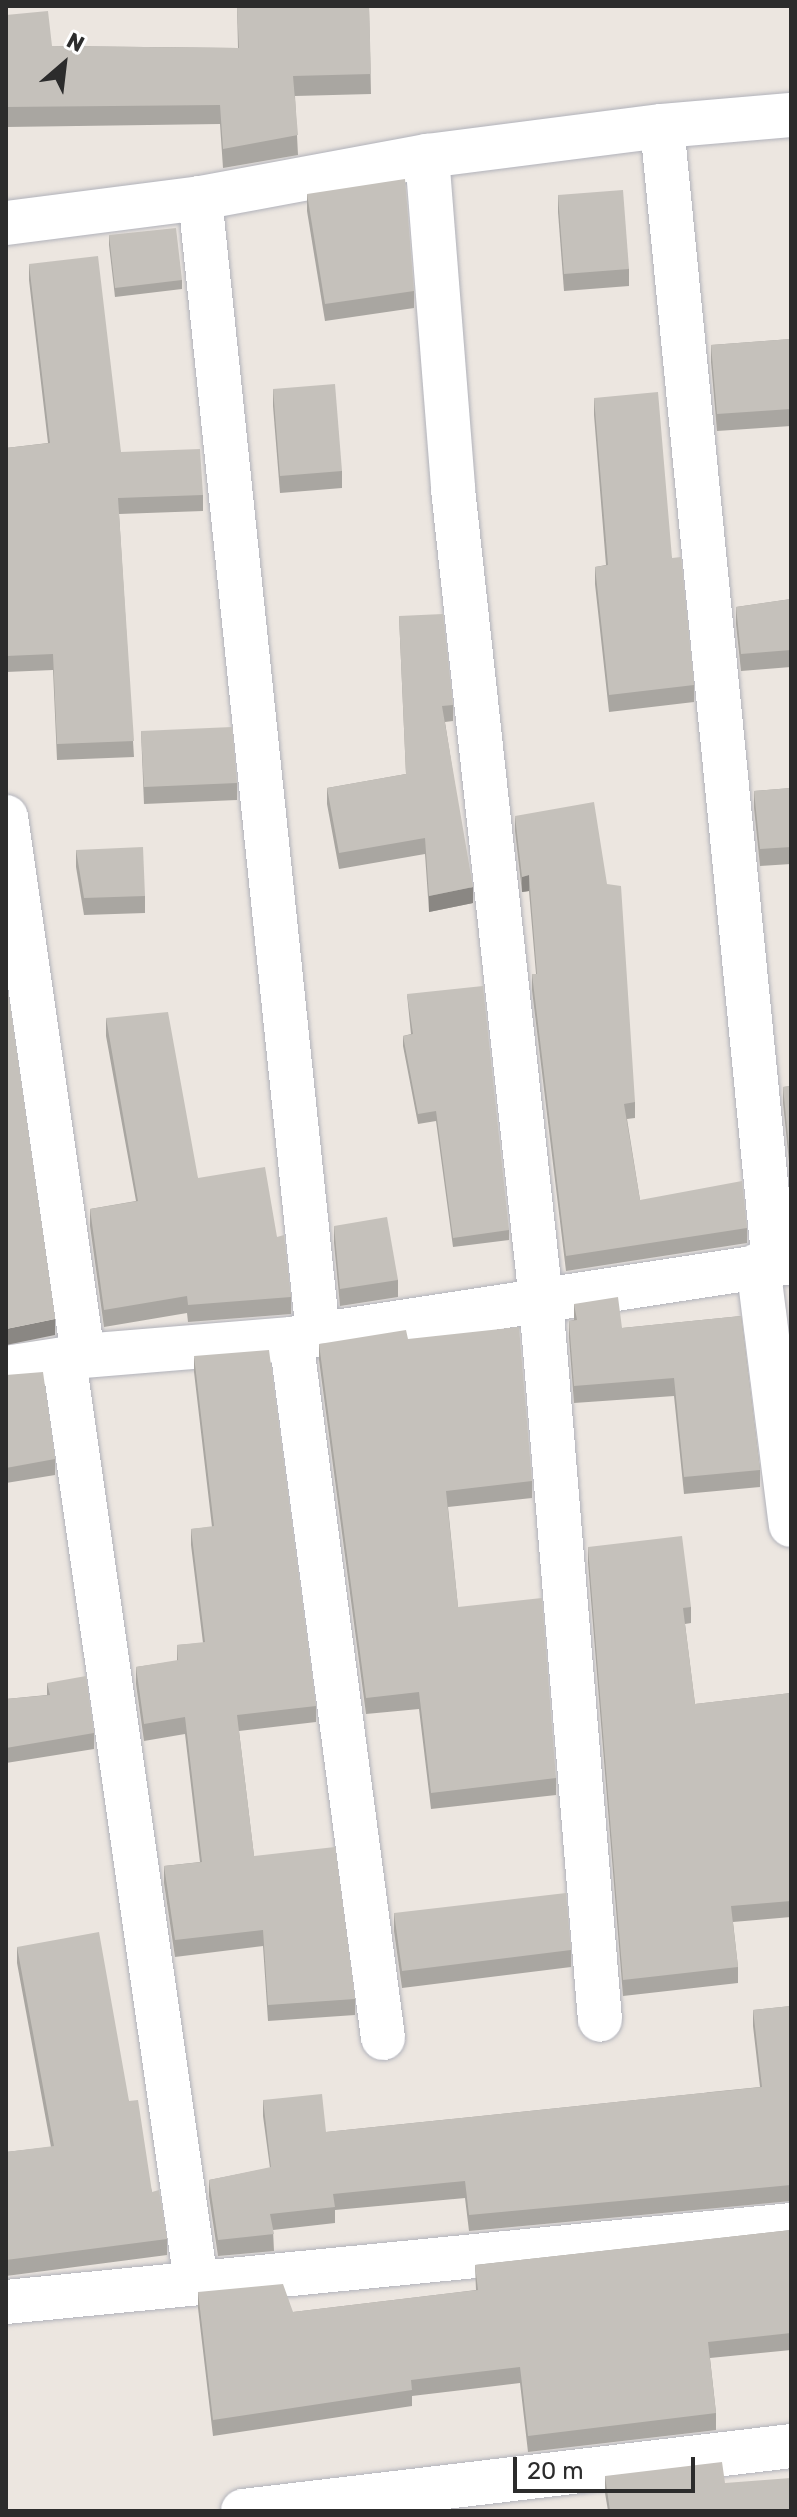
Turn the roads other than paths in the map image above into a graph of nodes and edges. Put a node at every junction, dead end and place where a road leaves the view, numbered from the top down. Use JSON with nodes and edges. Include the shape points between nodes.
{"nodes":[{"id":1,"x":791,"y":115,"type":"edge"},
{"id":2,"x":662,"y":126,"type":"junction"},
{"id":3,"x":427,"y":156,"type":"junction"},
{"id":4,"x":200,"y":198,"type":"junction"},
{"id":5,"x":6,"y":223,"type":"edge"},
{"id":6,"x":6,"y":817,"type":"edge"},
{"id":7,"x":774,"y":1264,"type":"edge"},
{"id":8,"x":541,"y":1301,"type":"junction"},
{"id":9,"x":305,"y":1337,"type":"junction"},
{"id":10,"x":73,"y":1358,"type":"junction"},
{"id":11,"x":6,"y":1368,"type":"edge"},
{"id":12,"x":791,"y":1525,"type":"edge"},
{"id":13,"x":600,"y":2020,"type":"dead end"},
{"id":14,"x":383,"y":2038,"type":"dead end"},
{"id":15,"x":791,"y":2225,"type":"edge"},
{"id":16,"x":196,"y":2282,"type":"junction"},
{"id":17,"x":6,"y":2302,"type":"edge"},
{"id":18,"x":791,"y":2446,"type":"edge"},
{"id":19,"x":243,"y":2511,"type":"edge"}],
"edges":[{"from":1,"to":2,"type":"street"},
{"from":2,"to":3,"type":"street"},
{"from":2,"to":7,"type":"street"},
{"from":3,"to":4,"type":"street"},
{"from":3,"to":8,"type":"street","via":[[453,489]]},
{"from":4,"to":5,"type":"street"},
{"from":4,"to":9,"type":"street"},
{"from":6,"to":10,"type":"street"},
{"from":7,"to":8,"type":"street"},
{"from":7,"to":12,"type":"street"},
{"from":8,"to":9,"type":"street"},
{"from":8,"to":13,"type":"street"},
{"from":9,"to":10,"type":"street"},
{"from":9,"to":14,"type":"street"},
{"from":10,"to":11,"type":"street"},
{"from":10,"to":16,"type":"street"},
{"from":15,"to":16,"type":"street"},
{"from":16,"to":17,"type":"street"},
{"from":18,"to":19,"type":"street"}]}
